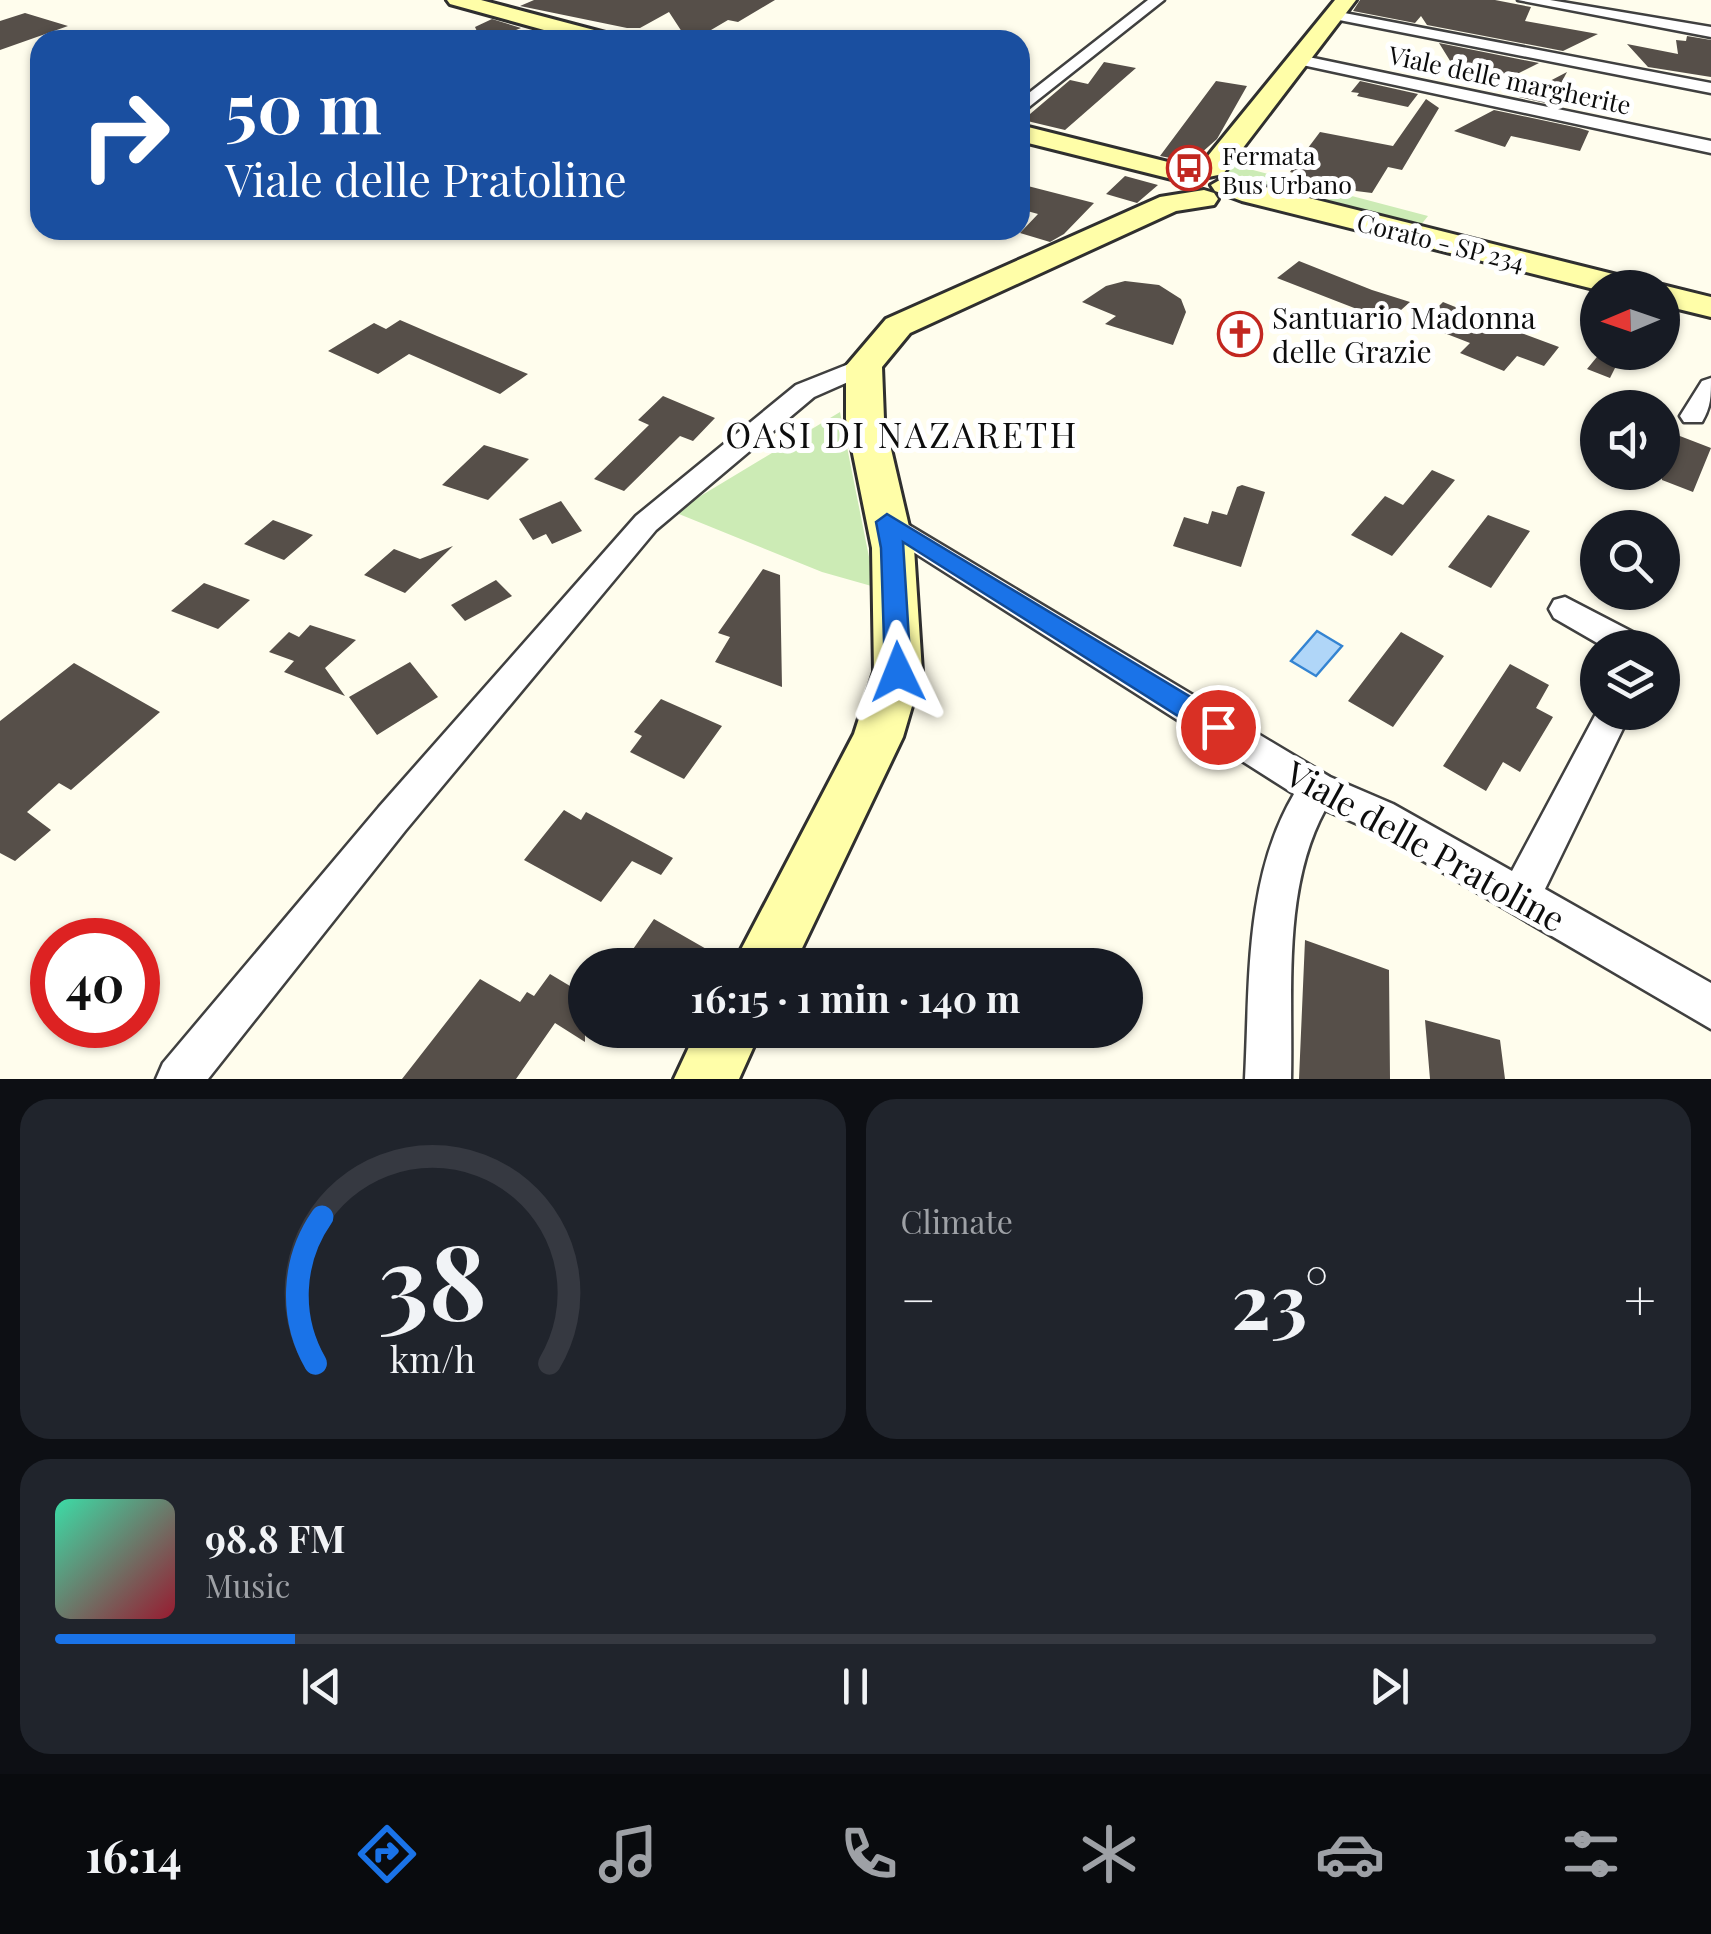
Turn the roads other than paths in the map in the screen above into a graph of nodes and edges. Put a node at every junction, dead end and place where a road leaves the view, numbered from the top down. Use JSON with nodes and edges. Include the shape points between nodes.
{"nodes":[{"id":1,"x":457,"y":0,"type":"edge"},
{"id":2,"x":1157,"y":0,"type":"edge"},
{"id":3,"x":1525,"y":0,"type":"edge"},
{"id":4,"x":1340,"y":8,"type":"edge"},
{"id":5,"x":568,"y":30,"type":"edge"},
{"id":6,"x":1711,"y":32,"type":"edge"},
{"id":7,"x":1304,"y":54,"type":"junction"},
{"id":8,"x":1711,"y":88,"type":"edge"},
{"id":9,"x":1030,"y":101,"type":"edge"},
{"id":10,"x":1711,"y":134,"type":"edge"},
{"id":11,"x":1030,"y":136,"type":"edge"},
{"id":12,"x":1711,"y":147,"type":"edge"},
{"id":13,"x":1202,"y":186,"type":"junction"},
{"id":14,"x":1580,"y":276,"type":"edge"},
{"id":15,"x":1680,"y":300,"type":"edge"},
{"id":16,"x":1711,"y":307,"type":"edge"},
{"id":17,"x":864,"y":366,"type":"junction"},
{"id":18,"x":1711,"y":386,"type":"edge"},
{"id":19,"x":1693,"y":416,"type":"dead end"},
{"id":20,"x":887,"y":522,"type":"junction"},
{"id":21,"x":1565,"y":609,"type":"dead end"},
{"id":22,"x":1602,"y":630,"type":"edge"},
{"id":23,"x":1605,"y":730,"type":"edge"},
{"id":24,"x":1317,"y":788,"type":"junction"},
{"id":25,"x":1521,"y":895,"type":"junction"},
{"id":26,"x":772,"y":948,"type":"edge"},
{"id":27,"x":1711,"y":1007,"type":"edge"},
{"id":28,"x":721,"y":1048,"type":"edge"},
{"id":29,"x":179,"y":1079,"type":"edge"},
{"id":30,"x":706,"y":1079,"type":"edge"},
{"id":31,"x":1268,"y":1079,"type":"edge"}],
"edges":[{"from":1,"to":5,"type":"street"},
{"from":2,"to":9,"type":"street"},
{"from":3,"to":6,"type":"street"},
{"from":4,"to":7,"type":"street"},
{"from":4,"to":8,"type":"street"},
{"from":7,"to":10,"type":"street"},
{"from":7,"to":12,"type":"street","name":"Viale delle margherite"},
{"from":7,"to":13,"type":"street"},
{"from":11,"to":13,"type":"street","name":"Corato - SP 234"},
{"from":13,"to":14,"type":"street","name":"Corato - SP 234"},
{"from":13,"to":17,"type":"street","via":[[898,326]]},
{"from":15,"to":16,"type":"street"},
{"from":17,"to":20,"type":"street","via":[[865,420]]},
{"from":17,"to":29,"type":"street","via":[[805,390],[646,522]]},
{"from":18,"to":19,"type":"street"},
{"from":20,"to":24,"type":"street","name":"Viale delle Pratoline"},
{"from":20,"to":26,"type":"street","via":[[898,672],[878,737]]},
{"from":21,"to":22,"type":"street"},
{"from":23,"to":25,"type":"street"},
{"from":24,"to":25,"type":"street","name":"Viale delle Pratoline"},
{"from":24,"to":31,"type":"street","via":[[1280,875]]},
{"from":25,"to":27,"type":"street","name":"Viale delle Pratoline"},
{"from":28,"to":30,"type":"street"}]}
